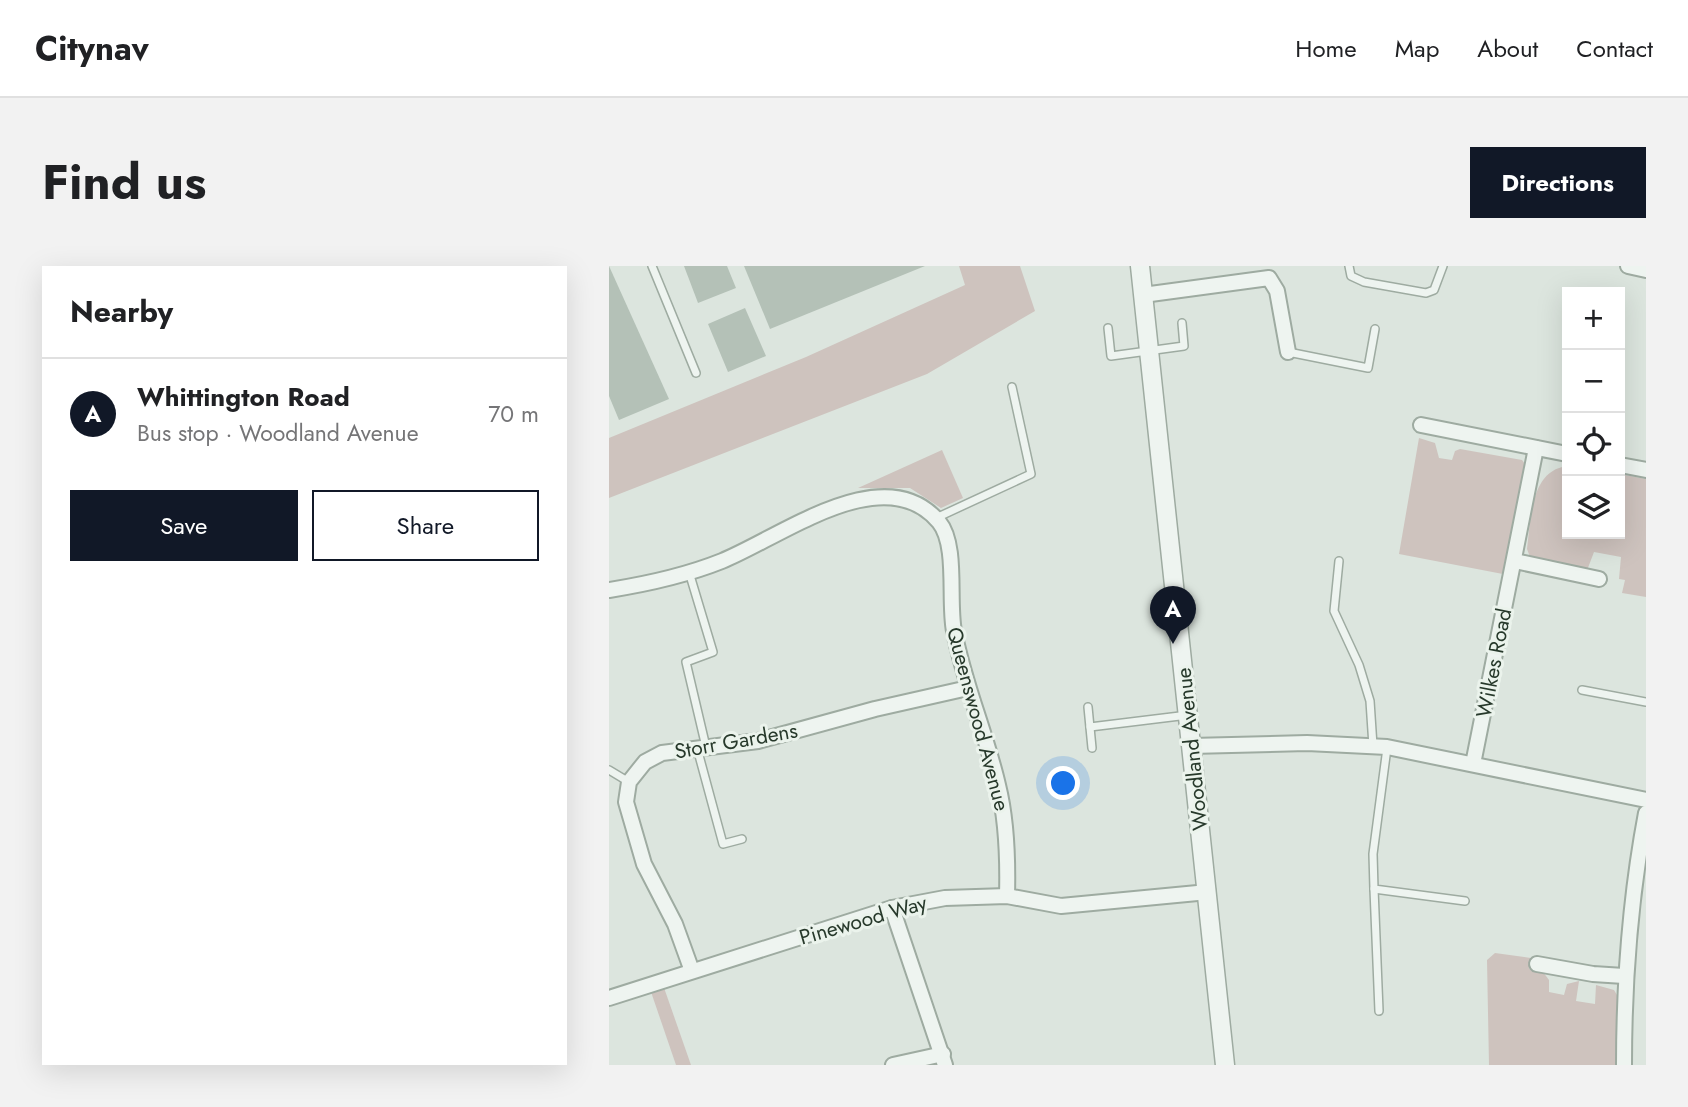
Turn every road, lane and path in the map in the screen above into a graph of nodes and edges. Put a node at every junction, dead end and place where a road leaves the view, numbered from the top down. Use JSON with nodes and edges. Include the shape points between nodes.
{"nodes":[{"id":1,"x":652,"y":266,"type":"edge"},
{"id":2,"x":1140,"y":266,"type":"edge"},
{"id":3,"x":1349,"y":266,"type":"edge"},
{"id":4,"x":1444,"y":266,"type":"edge"},
{"id":5,"x":1628,"y":266,"type":"edge"},
{"id":6,"x":1646,"y":270,"type":"edge"},
{"id":7,"x":1143,"y":295,"type":"junction"},
{"id":8,"x":1182,"y":323,"type":"dead end"},
{"id":9,"x":1108,"y":328,"type":"dead end"},
{"id":10,"x":1374,"y":329,"type":"dead end"},
{"id":11,"x":1147,"y":351,"type":"junction"},
{"id":12,"x":1288,"y":352,"type":"joint"},
{"id":13,"x":696,"y":373,"type":"dead end"},
{"id":14,"x":1012,"y":387,"type":"dead end"},
{"id":15,"x":1421,"y":425,"type":"dead end"},
{"id":16,"x":1536,"y":448,"type":"junction"},
{"id":17,"x":1562,"y":453,"type":"edge"},
{"id":18,"x":1625,"y":466,"type":"edge"},
{"id":19,"x":1646,"y":470,"type":"edge"},
{"id":20,"x":935,"y":519,"type":"junction"},
{"id":21,"x":1339,"y":561,"type":"dead end"},
{"id":22,"x":1515,"y":561,"type":"junction"},
{"id":23,"x":689,"y":572,"type":"junction"},
{"id":24,"x":1599,"y":579,"type":"dead end"},
{"id":25,"x":609,"y":590,"type":"edge"},
{"id":26,"x":968,"y":688,"type":"junction"},
{"id":27,"x":1582,"y":690,"type":"dead end"},
{"id":28,"x":1646,"y":702,"type":"edge"},
{"id":29,"x":1088,"y":707,"type":"dead end"},
{"id":30,"x":1189,"y":715,"type":"junction"},
{"id":31,"x":1090,"y":727,"type":"junction"},
{"id":32,"x":1191,"y":746,"type":"junction"},
{"id":33,"x":1380,"y":746,"type":"junction"},
{"id":34,"x":701,"y":747,"type":"junction"},
{"id":35,"x":1092,"y":748,"type":"dead end"},
{"id":36,"x":1473,"y":764,"type":"junction"},
{"id":37,"x":609,"y":770,"type":"edge"},
{"id":38,"x":629,"y":782,"type":"junction"},
{"id":39,"x":1646,"y":800,"type":"edge"},
{"id":40,"x":1646,"y":813,"type":"edge"},
{"id":41,"x":742,"y":839,"type":"dead end"},
{"id":42,"x":1374,"y":890,"type":"junction"},
{"id":43,"x":1208,"y":892,"type":"junction"},
{"id":44,"x":1007,"y":896,"type":"junction"},
{"id":45,"x":1465,"y":901,"type":"dead end"},
{"id":46,"x":892,"y":908,"type":"junction"},
{"id":47,"x":1537,"y":964,"type":"dead end"},
{"id":48,"x":692,"y":971,"type":"junction"},
{"id":49,"x":1624,"y":976,"type":"junction"},
{"id":50,"x":609,"y":998,"type":"edge"},
{"id":51,"x":1379,"y":1012,"type":"dead end"},
{"id":52,"x":944,"y":1060,"type":"edge"},
{"id":53,"x":893,"y":1065,"type":"edge"},
{"id":54,"x":1226,"y":1065,"type":"edge"},
{"id":55,"x":1624,"y":1065,"type":"edge"}],
"edges":[{"from":1,"to":13,"type":"lane"},
{"from":2,"to":7,"type":"street","name":"Woodland Avenue"},
{"from":3,"to":4,"type":"lane","via":[[1351,276],[1363,282],[1426,293],[1434,290]]},
{"from":5,"to":6,"type":"street"},
{"from":7,"to":11,"type":"street","name":"Woodland Avenue"},
{"from":7,"to":12,"type":"street","via":[[1269,278],[1277,291]]},
{"from":8,"to":11,"type":"lane","via":[[1184,346]]},
{"from":9,"to":11,"type":"lane","via":[[1111,356]]},
{"from":10,"to":12,"type":"lane","via":[[1368,368]]},
{"from":11,"to":30,"type":"street","name":"Woodland Avenue"},
{"from":14,"to":20,"type":"lane","via":[[1031,474]]},
{"from":15,"to":16,"type":"street"},
{"from":16,"to":17,"type":"street"},
{"from":16,"to":22,"type":"street","name":"Wilkes Road"},
{"from":18,"to":19,"type":"street"},
{"from":20,"to":23,"type":"street","via":[[910,499],[873,495]]},
{"from":20,"to":26,"type":"street","name":"Queenswood Avenue","via":[[945,533],[950,556],[950,602]]},
{"from":21,"to":33,"type":"lane","via":[[1334,611],[1359,665]]},
{"from":22,"to":24,"type":"street"},
{"from":22,"to":36,"type":"street","name":"Wilkes Road"},
{"from":23,"to":25,"type":"street"},
{"from":23,"to":34,"type":"lane","via":[[713,652],[685,662]]},
{"from":26,"to":34,"type":"street","name":"Storr Gardens","via":[[758,741]]},
{"from":26,"to":44,"type":"street","name":"Queenswood Avenue","via":[[998,784]]},
{"from":27,"to":28,"type":"lane"},
{"from":29,"to":31,"type":"lane"},
{"from":30,"to":31,"type":"lane"},
{"from":30,"to":32,"type":"street","name":"Woodland Avenue"},
{"from":31,"to":35,"type":"lane"},
{"from":32,"to":33,"type":"street"},
{"from":32,"to":43,"type":"street","name":"Woodland Avenue"},
{"from":33,"to":36,"type":"street"},
{"from":33,"to":42,"type":"lane"},
{"from":34,"to":38,"type":"street","name":"Storr Gardens","via":[[662,753],[645,762]]},
{"from":34,"to":41,"type":"lane","via":[[723,844]]},
{"from":36,"to":39,"type":"street"},
{"from":37,"to":38,"type":"lane"},
{"from":38,"to":48,"type":"street","via":[[626,802],[644,864]]},
{"from":40,"to":49,"type":"street","via":[[1628,920]]},
{"from":42,"to":45,"type":"lane"},
{"from":42,"to":51,"type":"lane"},
{"from":43,"to":44,"type":"street","name":"Pinewood Way","via":[[1061,906]]},
{"from":43,"to":54,"type":"street","name":"Woodland Avenue"},
{"from":44,"to":46,"type":"street","name":"Pinewood Way","via":[[944,898]]},
{"from":46,"to":48,"type":"street","name":"Pinewood Way"},
{"from":46,"to":52,"type":"street"},
{"from":47,"to":49,"type":"street"},
{"from":48,"to":50,"type":"street","name":"Pinewood Way"},
{"from":49,"to":55,"type":"street"},
{"from":52,"to":53,"type":"street"}]}
